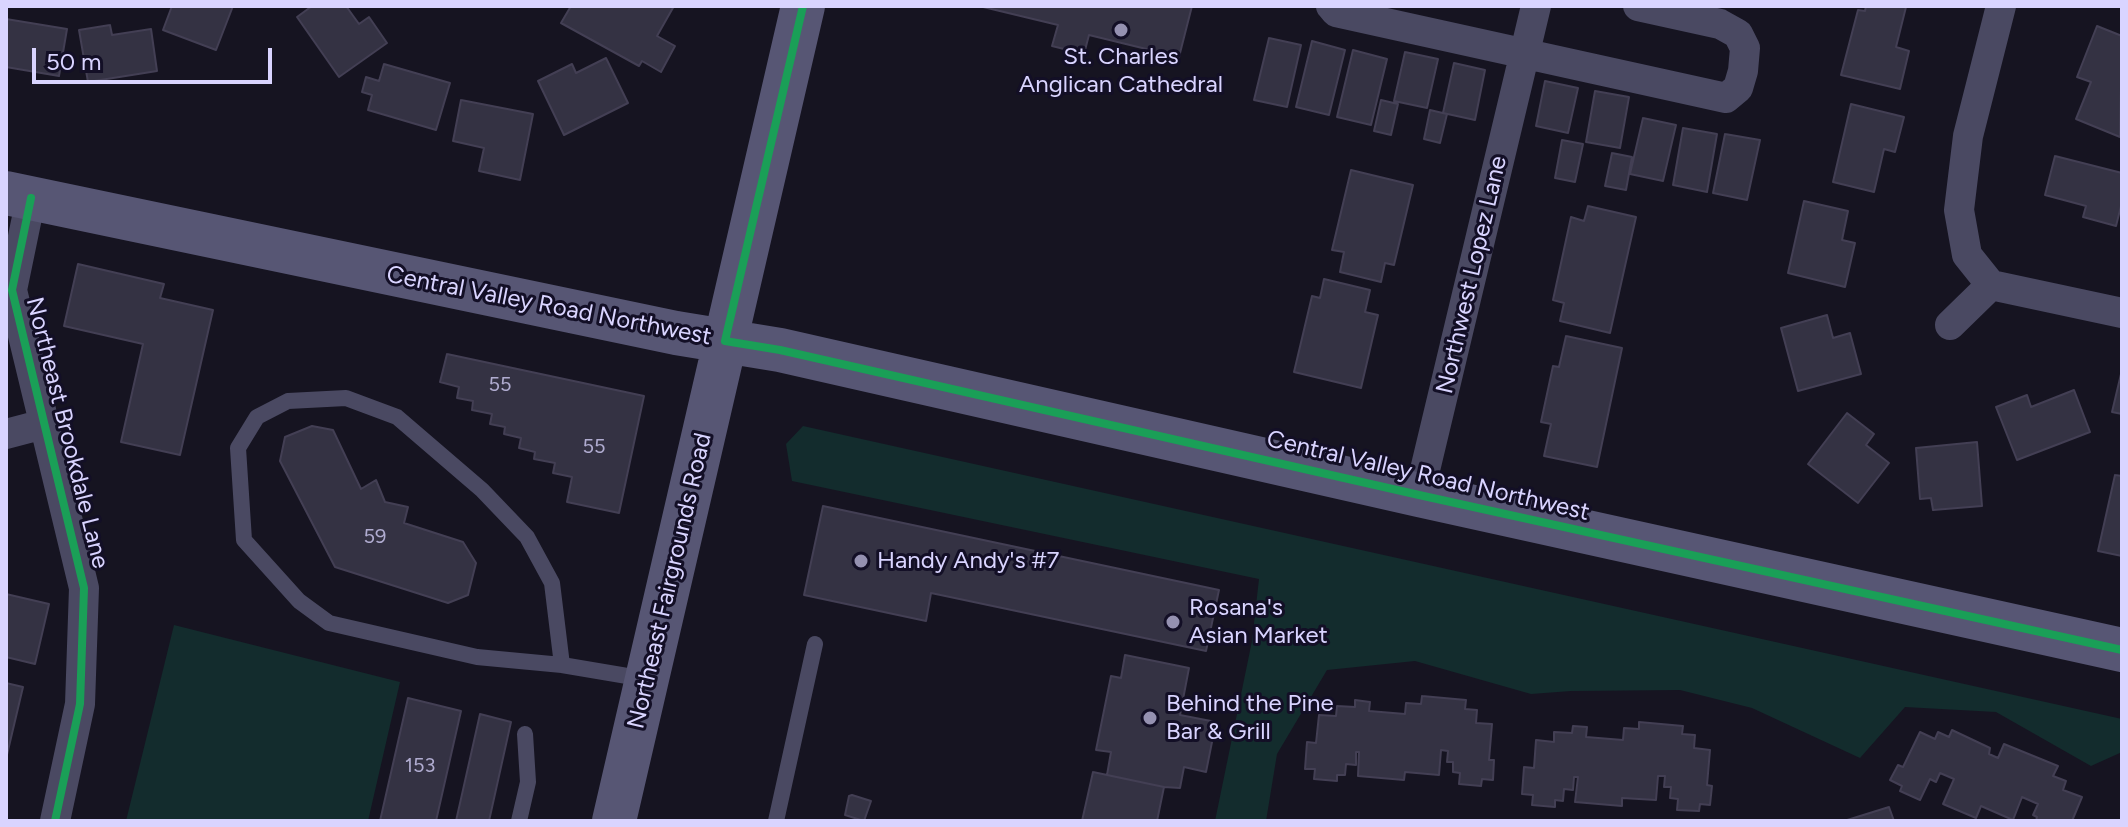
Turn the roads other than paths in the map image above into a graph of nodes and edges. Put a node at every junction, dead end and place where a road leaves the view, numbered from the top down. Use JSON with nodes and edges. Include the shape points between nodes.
{"nodes":[{"id":1,"x":803,"y":6,"type":"edge"},
{"id":2,"x":1331,"y":6,"type":"edge"},
{"id":3,"x":1536,"y":6,"type":"edge"},
{"id":4,"x":1638,"y":6,"type":"edge"},
{"id":5,"x":2001,"y":6,"type":"edge"},
{"id":6,"x":1524,"y":55,"type":"junction"},
{"id":7,"x":18,"y":196,"type":"edge"},
{"id":8,"x":1991,"y":285,"type":"junction"},
{"id":9,"x":2122,"y":313,"type":"edge"},
{"id":10,"x":1950,"y":325,"type":"dead end"},
{"id":11,"x":725,"y":341,"type":"junction"},
{"id":12,"x":44,"y":424,"type":"junction"},
{"id":13,"x":6,"y":434,"type":"edge"},
{"id":14,"x":1419,"y":495,"type":"junction"},
{"id":15,"x":815,"y":644,"type":"dead end"},
{"id":16,"x":2122,"y":650,"type":"edge"},
{"id":17,"x":562,"y":665,"type":"junction"},
{"id":18,"x":647,"y":679,"type":"junction"},
{"id":19,"x":525,"y":734,"type":"dead end"},
{"id":20,"x":55,"y":821,"type":"edge"},
{"id":21,"x":519,"y":821,"type":"edge"},
{"id":22,"x":614,"y":821,"type":"edge"},
{"id":23,"x":776,"y":821,"type":"edge"}],
"edges":[{"from":1,"to":11,"type":"main road","name":"Northeast Fairgrounds Road"},
{"from":2,"to":6,"type":"street","via":[[1336,12]]},
{"from":3,"to":6,"type":"street","name":"Northwest Lopez Lane"},
{"from":4,"to":6,"type":"street","via":[[1720,24],[1738,34],[1745,48],[1738,88],[1726,98]]},
{"from":5,"to":8,"type":"street","via":[[1968,136],[1959,210],[1967,255]]},
{"from":6,"to":14,"type":"street","name":"Northwest Lopez Lane"},
{"from":7,"to":11,"type":"main road","name":"Central Valley Road Northwest"},
{"from":7,"to":12,"type":"street","name":"Northeast Brookdale Lane","via":[[12,290]]},
{"from":8,"to":9,"type":"street"},
{"from":8,"to":10,"type":"street"},
{"from":11,"to":14,"type":"main road","name":"Central Valley Road Northwest"},
{"from":11,"to":18,"type":"main road","name":"Northeast Fairgrounds Road"},
{"from":12,"to":13,"type":"street","name":"Northeast Brookdale Lane"},
{"from":12,"to":20,"type":"street","name":"Northeast Brookdale Lane","via":[[84,588],[80,704]]},
{"from":14,"to":16,"type":"main road","name":"Central Valley Road Northwest"},
{"from":15,"to":23,"type":"lane"},
{"from":17,"to":17,"type":"lane","via":[[477,657],[329,623],[299,601],[244,540],[238,448],[257,417],[288,401],[346,398],[397,417],[482,490],[527,537],[552,583]]},
{"from":17,"to":18,"type":"lane"},
{"from":18,"to":22,"type":"main road","name":"Northeast Fairgrounds Road"},
{"from":19,"to":21,"type":"lane","via":[[528,782]]}]}
